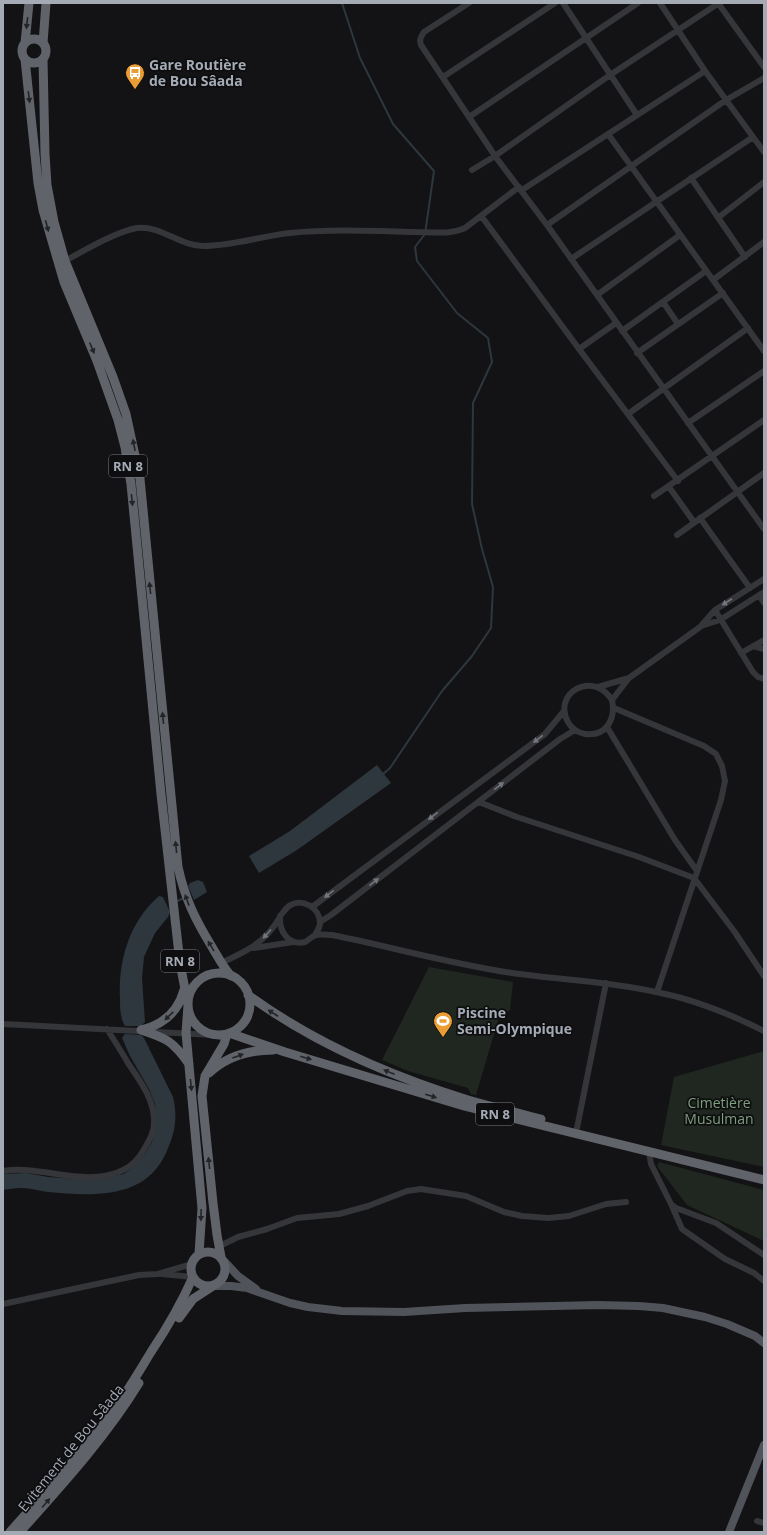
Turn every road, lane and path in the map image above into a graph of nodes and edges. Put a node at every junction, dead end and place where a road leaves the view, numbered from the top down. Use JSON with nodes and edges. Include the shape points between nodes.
{"nodes":[{"id":1,"x":30,"y":3,"type":"edge"},
{"id":2,"x":46,"y":3,"type":"edge"},
{"id":3,"x":469,"y":3,"type":"edge"},
{"id":4,"x":555,"y":3,"type":"edge"},
{"id":5,"x":563,"y":3,"type":"edge"},
{"id":6,"x":638,"y":3,"type":"edge"},
{"id":7,"x":660,"y":3,"type":"edge"},
{"id":8,"x":718,"y":3,"type":"edge"},
{"id":9,"x":678,"y":31,"type":"junction"},
{"id":10,"x":586,"y":39,"type":"junction"},
{"id":11,"x":25,"y":43,"type":"junction"},
{"id":12,"x":43,"y":43,"type":"junction"},
{"id":13,"x":43,"y":58,"type":"junction"},
{"id":14,"x":25,"y":59,"type":"junction"},
{"id":15,"x":764,"y":67,"type":"edge"},
{"id":16,"x":705,"y":71,"type":"junction"},
{"id":17,"x":610,"y":75,"type":"junction"},
{"id":18,"x":443,"y":77,"type":"junction"},
{"id":19,"x":764,"y":78,"type":"edge"},
{"id":20,"x":726,"y":100,"type":"junction"},
{"id":21,"x":637,"y":115,"type":"junction"},
{"id":22,"x":469,"y":117,"type":"junction"},
{"id":23,"x":608,"y":134,"type":"junction"},
{"id":24,"x":753,"y":137,"type":"junction"},
{"id":25,"x":764,"y":152,"type":"edge"},
{"id":26,"x":495,"y":156,"type":"junction"},
{"id":27,"x":632,"y":167,"type":"junction"},
{"id":28,"x":472,"y":170,"type":"dead end"},
{"id":29,"x":691,"y":178,"type":"junction"},
{"id":30,"x":764,"y":182,"type":"edge"},
{"id":31,"x":520,"y":188,"type":"junction"},
{"id":32,"x":656,"y":202,"type":"junction"},
{"id":33,"x":482,"y":217,"type":"junction"},
{"id":34,"x":719,"y":217,"type":"junction"},
{"id":35,"x":547,"y":225,"type":"junction"},
{"id":36,"x":680,"y":235,"type":"junction"},
{"id":37,"x":764,"y":242,"type":"edge"},
{"id":38,"x":745,"y":257,"type":"junction"},
{"id":39,"x":571,"y":259,"type":"junction"},
{"id":40,"x":65,"y":261,"type":"junction"},
{"id":41,"x":706,"y":271,"type":"junction"},
{"id":42,"x":713,"y":280,"type":"junction"},
{"id":43,"x":723,"y":293,"type":"junction"},
{"id":44,"x":597,"y":295,"type":"junction"},
{"id":45,"x":663,"y":302,"type":"junction"},
{"id":46,"x":616,"y":323,"type":"junction"},
{"id":47,"x":678,"y":324,"type":"junction"},
{"id":48,"x":748,"y":328,"type":"junction"},
{"id":49,"x":622,"y":331,"type":"junction"},
{"id":50,"x":579,"y":349,"type":"junction"},
{"id":51,"x":764,"y":351,"type":"edge"},
{"id":52,"x":637,"y":353,"type":"junction"},
{"id":53,"x":764,"y":371,"type":"edge"},
{"id":54,"x":663,"y":388,"type":"junction"},
{"id":55,"x":628,"y":414,"type":"junction"},
{"id":56,"x":764,"y":420,"type":"edge"},
{"id":57,"x":688,"y":422,"type":"junction"},
{"id":58,"x":712,"y":457,"type":"junction"},
{"id":59,"x":764,"y":473,"type":"edge"},
{"id":60,"x":678,"y":481,"type":"junction"},
{"id":61,"x":669,"y":486,"type":"junction"},
{"id":62,"x":737,"y":492,"type":"junction"},
{"id":63,"x":654,"y":496,"type":"dead end"},
{"id":64,"x":700,"y":518,"type":"junction"},
{"id":65,"x":694,"y":522,"type":"junction"},
{"id":66,"x":763,"y":527,"type":"edge"},
{"id":67,"x":676,"y":535,"type":"dead end"},
{"id":68,"x":764,"y":579,"type":"edge"},
{"id":69,"x":750,"y":588,"type":"junction"},
{"id":70,"x":762,"y":593,"type":"edge"},
{"id":71,"x":764,"y":603,"type":"edge"},
{"id":72,"x":715,"y":610,"type":"junction"},
{"id":73,"x":720,"y":620,"type":"junction"},
{"id":74,"x":700,"y":627,"type":"junction"},
{"id":75,"x":764,"y":640,"type":"edge"},
{"id":76,"x":753,"y":646,"type":"junction"},
{"id":77,"x":764,"y":649,"type":"edge"},
{"id":78,"x":741,"y":653,"type":"junction"},
{"id":79,"x":629,"y":678,"type":"junction"},
{"id":80,"x":764,"y":679,"type":"edge"},
{"id":81,"x":598,"y":687,"type":"junction"},
{"id":82,"x":612,"y":700,"type":"junction"},
{"id":83,"x":614,"y":708,"type":"junction"},
{"id":84,"x":564,"y":711,"type":"junction"},
{"id":85,"x":607,"y":727,"type":"junction"},
{"id":86,"x":575,"y":730,"type":"junction"},
{"id":87,"x":479,"y":802,"type":"junction"},
{"id":88,"x":697,"y":871,"type":"junction"},
{"id":89,"x":694,"y":878,"type":"junction"},
{"id":90,"x":312,"y":907,"type":"junction"},
{"id":91,"x":280,"y":916,"type":"junction"},
{"id":92,"x":320,"y":922,"type":"junction"},
{"id":93,"x":315,"y":935,"type":"junction"},
{"id":94,"x":293,"y":942,"type":"junction"},
{"id":95,"x":251,"y":949,"type":"junction"},
{"id":96,"x":221,"y":963,"type":"junction"},
{"id":97,"x":231,"y":976,"type":"junction"},
{"id":98,"x":764,"y":976,"type":"edge"},
{"id":99,"x":606,"y":984,"type":"junction"},
{"id":100,"x":185,"y":989,"type":"junction"},
{"id":101,"x":657,"y":992,"type":"junction"},
{"id":102,"x":248,"y":994,"type":"junction"},
{"id":103,"x":188,"y":1005,"type":"junction"},
{"id":104,"x":3,"y":1024,"type":"edge"},
{"id":105,"x":107,"y":1029,"type":"junction"},
{"id":106,"x":141,"y":1030,"type":"junction"},
{"id":107,"x":764,"y":1031,"type":"edge"},
{"id":108,"x":186,"y":1033,"type":"junction"},
{"id":109,"x":228,"y":1034,"type":"junction"},
{"id":110,"x":214,"y":1035,"type":"junction"},
{"id":111,"x":285,"y":1052,"type":"junction"},
{"id":112,"x":189,"y":1064,"type":"junction"},
{"id":113,"x":205,"y":1076,"type":"junction"},
{"id":114,"x":577,"y":1128,"type":"junction"},
{"id":115,"x":649,"y":1152,"type":"junction"},
{"id":116,"x":3,"y":1171,"type":"edge"},
{"id":117,"x":764,"y":1174,"type":"edge"},
{"id":118,"x":764,"y":1180,"type":"edge"},
{"id":119,"x":626,"y":1202,"type":"dead end"},
{"id":120,"x":671,"y":1204,"type":"junction"},
{"id":121,"x":220,"y":1246,"type":"junction"},
{"id":122,"x":199,"y":1254,"type":"junction"},
{"id":123,"x":764,"y":1255,"type":"edge"},
{"id":124,"x":223,"y":1260,"type":"junction"},
{"id":125,"x":192,"y":1264,"type":"junction"},
{"id":126,"x":158,"y":1274,"type":"junction"},
{"id":127,"x":193,"y":1277,"type":"junction"},
{"id":128,"x":764,"y":1281,"type":"edge"},
{"id":129,"x":213,"y":1286,"type":"junction"},
{"id":130,"x":262,"y":1293,"type":"junction"},
{"id":131,"x":3,"y":1304,"type":"edge"},
{"id":132,"x":764,"y":1343,"type":"edge"},
{"id":133,"x":764,"y":1445,"type":"edge"},
{"id":134,"x":10,"y":1532,"type":"edge"},
{"id":135,"x":20,"y":1532,"type":"edge"},
{"id":136,"x":729,"y":1532,"type":"edge"}],
"edges":[{"from":1,"to":11,"type":"highway","one_way":true},
{"from":2,"to":12,"type":"highway"},
{"from":3,"to":18,"type":"street","via":[[420,37],[421,45]]},
{"from":4,"to":18,"type":"street"},
{"from":5,"to":10,"type":"street"},
{"from":6,"to":10,"type":"street"},
{"from":7,"to":9,"type":"street"},
{"from":8,"to":9,"type":"street"},
{"from":8,"to":15,"type":"street"},
{"from":9,"to":16,"type":"street"},
{"from":9,"to":17,"type":"street"},
{"from":10,"to":17,"type":"street"},
{"from":10,"to":22,"type":"street"},
{"from":11,"to":12,"type":"highway","via":[[34,39]]},
{"from":11,"to":14,"type":"highway","via":[[22,49]]},
{"from":12,"to":13,"type":"highway","via":[[46,49]]},
{"from":13,"to":14,"type":"highway","via":[[34,63]]},
{"from":13,"to":40,"type":"highway","number":"RN 8","via":[[47,185]]},
{"from":14,"to":100,"type":"highway","number":"RN 8","one_way":true,"via":[[43,210],[64,282],[109,391],[125,447],[131,484],[171,887]]},
{"from":16,"to":20,"type":"street"},
{"from":16,"to":21,"type":"street"},
{"from":17,"to":21,"type":"street"},
{"from":17,"to":26,"type":"street"},
{"from":18,"to":22,"type":"street"},
{"from":19,"to":20,"type":"street"},
{"from":20,"to":24,"type":"street"},
{"from":20,"to":27,"type":"street"},
{"from":21,"to":23,"type":"street"},
{"from":22,"to":26,"type":"street"},
{"from":23,"to":27,"type":"street"},
{"from":23,"to":31,"type":"street"},
{"from":24,"to":25,"type":"street"},
{"from":24,"to":29,"type":"street"},
{"from":26,"to":28,"type":"street"},
{"from":26,"to":31,"type":"street"},
{"from":27,"to":32,"type":"street"},
{"from":27,"to":35,"type":"street"},
{"from":29,"to":32,"type":"street"},
{"from":29,"to":34,"type":"street"},
{"from":30,"to":34,"type":"street"},
{"from":31,"to":33,"type":"street"},
{"from":31,"to":35,"type":"street"},
{"from":32,"to":36,"type":"street"},
{"from":32,"to":39,"type":"street"},
{"from":33,"to":40,"type":"street","via":[[455,231],[320,231],[288,233],[238,243],[203,246],[153,230],[136,228]]},
{"from":33,"to":50,"type":"street"},
{"from":34,"to":38,"type":"street"},
{"from":35,"to":39,"type":"street"},
{"from":36,"to":41,"type":"street"},
{"from":36,"to":44,"type":"street"},
{"from":37,"to":38,"type":"street"},
{"from":38,"to":42,"type":"street"},
{"from":39,"to":44,"type":"street"},
{"from":96,"to":40,"type":"highway","number":"RN 8","one_way":true,"via":[[193,914],[178,867],[140,479],[133,441],[113,377]]},
{"from":41,"to":42,"type":"street"},
{"from":41,"to":45,"type":"street"},
{"from":42,"to":43,"type":"street"},
{"from":43,"to":47,"type":"street"},
{"from":43,"to":48,"type":"street"},
{"from":44,"to":46,"type":"street"},
{"from":45,"to":47,"type":"street"},
{"from":45,"to":49,"type":"street"},
{"from":46,"to":49,"type":"street"},
{"from":46,"to":50,"type":"street"},
{"from":47,"to":52,"type":"street"},
{"from":48,"to":51,"type":"street"},
{"from":48,"to":54,"type":"street"},
{"from":49,"to":52,"type":"street"},
{"from":50,"to":55,"type":"street"},
{"from":52,"to":54,"type":"street"},
{"from":53,"to":57,"type":"street"},
{"from":54,"to":55,"type":"street"},
{"from":54,"to":57,"type":"street"},
{"from":55,"to":60,"type":"street"},
{"from":56,"to":58,"type":"street"},
{"from":57,"to":58,"type":"street"},
{"from":58,"to":60,"type":"street"},
{"from":58,"to":62,"type":"street"},
{"from":59,"to":62,"type":"street"},
{"from":60,"to":61,"type":"street"},
{"from":61,"to":63,"type":"street"},
{"from":61,"to":65,"type":"street"},
{"from":62,"to":64,"type":"street"},
{"from":62,"to":66,"type":"street"},
{"from":64,"to":65,"type":"street"},
{"from":64,"to":69,"type":"street"},
{"from":65,"to":67,"type":"street"},
{"from":68,"to":69,"type":"street"},
{"from":69,"to":72,"type":"street","one_way":true},
{"from":70,"to":71,"type":"street"},
{"from":70,"to":73,"type":"street"},
{"from":72,"to":73,"type":"street"},
{"from":72,"to":74,"type":"street"},
{"from":73,"to":74,"type":"street"},
{"from":73,"to":78,"type":"street"},
{"from":74,"to":79,"type":"street"},
{"from":75,"to":76,"type":"street"},
{"from":76,"to":77,"type":"street"},
{"from":76,"to":78,"type":"street"},
{"from":78,"to":80,"type":"street","via":[[753,672]]},
{"from":79,"to":81,"type":"street"},
{"from":79,"to":82,"type":"street"},
{"from":81,"to":82,"type":"street"},
{"from":81,"to":84,"type":"street","via":[[587,685],[573,691],[565,703]]},
{"from":82,"to":83,"type":"street"},
{"from":83,"to":85,"type":"street"},
{"from":83,"to":88,"type":"street","via":[[704,746],[716,754],[722,766],[724,781],[721,800]]},
{"from":84,"to":86,"type":"street","via":[[569,725]]},
{"from":84,"to":90,"type":"street","one_way":true,"via":[[545,734]]},
{"from":85,"to":86,"type":"street","via":[[598,733],[590,734],[582,734]]},
{"from":85,"to":88,"type":"street","via":[[675,840]]},
{"from":87,"to":86,"type":"street","one_way":true},
{"from":87,"to":89,"type":"street"},
{"from":92,"to":87,"type":"street","one_way":true},
{"from":88,"to":89,"type":"street"},
{"from":89,"to":98,"type":"street"},
{"from":89,"to":101,"type":"street"},
{"from":90,"to":91,"type":"street","via":[[294,904]]},
{"from":90,"to":92,"type":"street"},
{"from":91,"to":94,"type":"street","via":[[283,934]]},
{"from":91,"to":95,"type":"street","one_way":true,"via":[[268,934]]},
{"from":92,"to":93,"type":"street"},
{"from":93,"to":94,"type":"street","via":[[308,941]]},
{"from":93,"to":99,"type":"street","via":[[332,935],[430,958],[512,973]]},
{"from":94,"to":95,"type":"street"},
{"from":95,"to":96,"type":"street"},
{"from":96,"to":97,"type":"highway","number":"RN 8"},
{"from":97,"to":102,"type":"highway"},
{"from":97,"to":103,"type":"highway","via":[[214,974],[205,977],[192,988]]},
{"from":99,"to":101,"type":"street"},
{"from":99,"to":114,"type":"street"},
{"from":100,"to":103,"type":"highway","number":"RN 8"},
{"from":100,"to":106,"type":"highway","one_way":true,"via":[[179,1004],[169,1016],[156,1026]]},
{"from":101,"to":107,"type":"street","via":[[740,1018]]},
{"from":102,"to":109,"type":"highway","via":[[248,1013],[244,1022]]},
{"from":114,"to":102,"type":"highway","number":"RN 8","one_way":true,"via":[[468,1100],[391,1073],[314,1037]]},
{"from":103,"to":108,"type":"highway"},
{"from":103,"to":110,"type":"highway","via":[[191,1019],[195,1024]]},
{"from":104,"to":105,"type":"street"},
{"from":105,"to":106,"type":"street"},
{"from":105,"to":116,"type":"street","via":[[139,1078],[152,1106],[152,1134],[141,1156],[124,1171],[93,1177],[35,1171]]},
{"from":106,"to":108,"type":"street"},
{"from":106,"to":112,"type":"highway","via":[[163,1037],[173,1044]]},
{"from":108,"to":110,"type":"street"},
{"from":108,"to":112,"type":"highway"},
{"from":109,"to":110,"type":"highway"},
{"from":109,"to":111,"type":"highway","number":"RN 8"},
{"from":109,"to":113,"type":"highway"},
{"from":113,"to":111,"type":"highway","one_way":true,"via":[[236,1056],[260,1050]]},
{"from":111,"to":115,"type":"highway","number":"RN 8","one_way":true,"via":[[464,1106]]},
{"from":112,"to":122,"type":"highway","one_way":true,"via":[[202,1208]]},
{"from":121,"to":113,"type":"highway","one_way":true,"via":[[203,1102]]},
{"from":114,"to":117,"type":"highway","number":"RN 8"},
{"from":115,"to":118,"type":"highway","number":"RN 8"},
{"from":115,"to":120,"type":"street","via":[[651,1164]]},
{"from":119,"to":121,"type":"street","via":[[606,1204],[569,1216],[548,1218],[504,1212],[466,1196],[421,1189],[407,1191],[338,1214],[297,1218],[238,1237]]},
{"from":120,"to":123,"type":"street","via":[[716,1223]]},
{"from":120,"to":128,"type":"street","via":[[682,1229],[724,1259],[754,1273]]},
{"from":121,"to":124,"type":"highway"},
{"from":122,"to":124,"type":"highway","via":[[211,1252]]},
{"from":122,"to":125,"type":"highway"},
{"from":124,"to":129,"type":"highway","via":[[225,1274],[223,1279]]},
{"from":124,"to":130,"type":"main road","via":[[238,1276]]},
{"from":125,"to":126,"type":"street"},
{"from":125,"to":127,"type":"highway"},
{"from":126,"to":127,"type":"street"},
{"from":126,"to":131,"type":"street"},
{"from":127,"to":129,"type":"highway","via":[[200,1285]]},
{"from":127,"to":134,"type":"highway","name":"Evitement de Bou Sâada","via":[[170,1323],[125,1395],[80,1452]]},
{"from":129,"to":130,"type":"main road","via":[[231,1286]]},
{"from":135,"to":129,"type":"highway","name":"Evitement de Bou Sâada","one_way":true,"via":[[124,1407],[185,1309],[193,1299]]},
{"from":130,"to":132,"type":"main road","via":[[290,1303],[342,1311],[404,1312],[465,1308],[639,1306],[663,1308],[720,1321],[755,1336]]},
{"from":133,"to":136,"type":"main road"}]}
